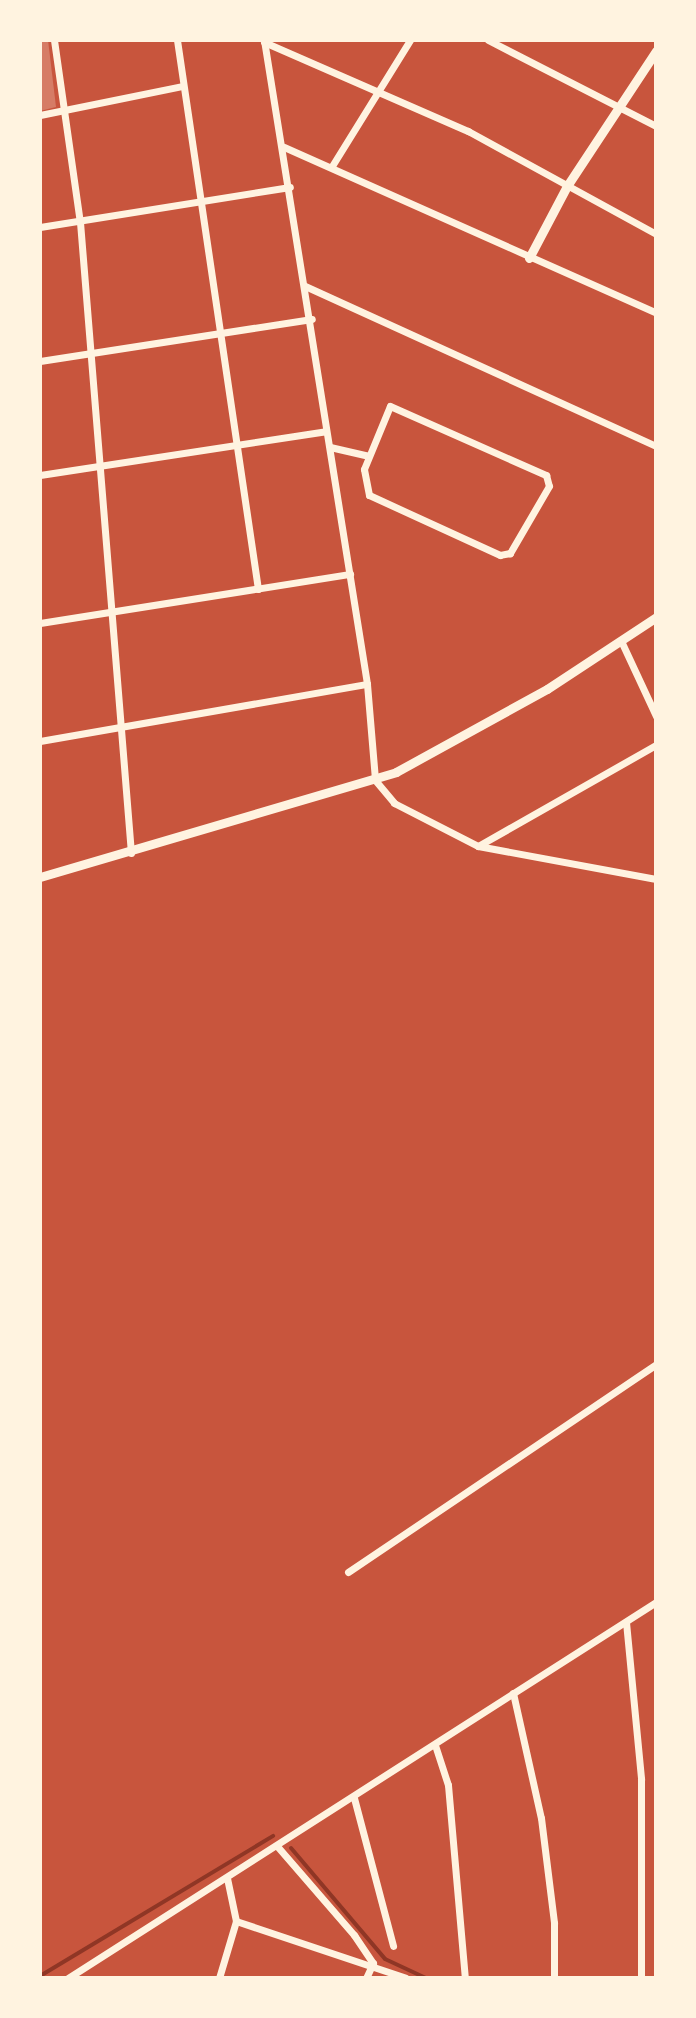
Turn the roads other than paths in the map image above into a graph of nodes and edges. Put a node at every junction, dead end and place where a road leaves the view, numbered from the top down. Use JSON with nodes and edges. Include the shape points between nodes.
{"nodes":[{"id":1,"x":54,"y":40,"type":"edge"},
{"id":2,"x":410,"y":40,"type":"edge"},
{"id":3,"x":488,"y":40,"type":"edge"},
{"id":4,"x":178,"y":41,"type":"edge"},
{"id":5,"x":264,"y":41,"type":"edge"},
{"id":6,"x":656,"y":51,"type":"edge"},
{"id":7,"x":183,"y":86,"type":"junction"},
{"id":8,"x":376,"y":93,"type":"junction"},
{"id":9,"x":620,"y":109,"type":"junction"},
{"id":10,"x":64,"y":110,"type":"junction"},
{"id":11,"x":40,"y":115,"type":"edge"},
{"id":12,"x":656,"y":126,"type":"edge"},
{"id":13,"x":284,"y":147,"type":"junction"},
{"id":14,"x":332,"y":166,"type":"junction"},
{"id":15,"x":567,"y":186,"type":"junction"},
{"id":16,"x":290,"y":187,"type":"junction"},
{"id":17,"x":201,"y":204,"type":"junction"},
{"id":18,"x":80,"y":222,"type":"junction"},
{"id":19,"x":40,"y":227,"type":"edge"},
{"id":20,"x":656,"y":234,"type":"edge"},
{"id":21,"x":529,"y":258,"type":"junction"},
{"id":22,"x":305,"y":286,"type":"junction"},
{"id":23,"x":656,"y":313,"type":"edge"},
{"id":24,"x":312,"y":319,"type":"junction"},
{"id":25,"x":221,"y":336,"type":"junction"},
{"id":26,"x":88,"y":353,"type":"junction"},
{"id":27,"x":40,"y":361,"type":"edge"},
{"id":28,"x":326,"y":431,"type":"junction"},
{"id":29,"x":656,"y":446,"type":"edge"},
{"id":30,"x":330,"y":447,"type":"junction"},
{"id":31,"x":236,"y":448,"type":"junction"},
{"id":32,"x":368,"y":456,"type":"junction"},
{"id":33,"x":99,"y":466,"type":"junction"},
{"id":34,"x":40,"y":475,"type":"edge"},
{"id":35,"x":350,"y":574,"type":"junction"},
{"id":36,"x":258,"y":589,"type":"junction"},
{"id":37,"x":110,"y":613,"type":"junction"},
{"id":38,"x":656,"y":617,"type":"edge"},
{"id":39,"x":40,"y":623,"type":"edge"},
{"id":40,"x":622,"y":643,"type":"junction"},
{"id":41,"x":367,"y":684,"type":"junction"},
{"id":42,"x":656,"y":716,"type":"edge"},
{"id":43,"x":119,"y":729,"type":"junction"},
{"id":44,"x":40,"y":741,"type":"edge"},
{"id":45,"x":656,"y":745,"type":"edge"},
{"id":46,"x":375,"y":780,"type":"junction"},
{"id":47,"x":478,"y":846,"type":"junction"},
{"id":48,"x":131,"y":853,"type":"junction"},
{"id":49,"x":40,"y":877,"type":"edge"},
{"id":50,"x":656,"y":879,"type":"edge"},
{"id":51,"x":656,"y":1364,"type":"edge"},
{"id":52,"x":348,"y":1572,"type":"dead end"},
{"id":53,"x":656,"y":1602,"type":"edge"},
{"id":54,"x":626,"y":1622,"type":"junction"},
{"id":55,"x":513,"y":1693,"type":"junction"},
{"id":56,"x":435,"y":1745,"type":"junction"},
{"id":57,"x":354,"y":1798,"type":"junction"},
{"id":58,"x":277,"y":1846,"type":"junction"},
{"id":59,"x":227,"y":1878,"type":"junction"},
{"id":60,"x":645,"y":1901,"type":"junction"},
{"id":61,"x":656,"y":1901,"type":"edge"},
{"id":62,"x":236,"y":1921,"type":"junction"},
{"id":63,"x":393,"y":1946,"type":"dead end"},
{"id":64,"x":373,"y":1963,"type":"junction"},
{"id":65,"x":68,"y":1978,"type":"edge"},
{"id":66,"x":219,"y":1978,"type":"edge"},
{"id":67,"x":366,"y":1978,"type":"edge"},
{"id":68,"x":406,"y":1978,"type":"edge"},
{"id":69,"x":465,"y":1978,"type":"edge"},
{"id":70,"x":554,"y":1978,"type":"edge"},
{"id":71,"x":641,"y":1978,"type":"edge"}],
"edges":[{"from":1,"to":10,"type":"street"},
{"from":2,"to":8,"type":"street"},
{"from":3,"to":9,"type":"street"},
{"from":4,"to":7,"type":"street"},
{"from":5,"to":8,"type":"street"},
{"from":5,"to":13,"type":"street"},
{"from":6,"to":9,"type":"street"},
{"from":7,"to":10,"type":"street"},
{"from":7,"to":17,"type":"street"},
{"from":8,"to":14,"type":"street"},
{"from":8,"to":15,"type":"street","via":[[468,131]]},
{"from":9,"to":12,"type":"street"},
{"from":9,"to":15,"type":"street"},
{"from":10,"to":11,"type":"street"},
{"from":10,"to":18,"type":"street"},
{"from":13,"to":14,"type":"street"},
{"from":13,"to":16,"type":"street"},
{"from":14,"to":21,"type":"street"},
{"from":15,"to":20,"type":"street"},
{"from":15,"to":21,"type":"street"},
{"from":16,"to":17,"type":"street"},
{"from":16,"to":22,"type":"street"},
{"from":17,"to":18,"type":"street"},
{"from":17,"to":25,"type":"street"},
{"from":18,"to":19,"type":"street"},
{"from":18,"to":26,"type":"street"},
{"from":21,"to":23,"type":"street"},
{"from":22,"to":24,"type":"street"},
{"from":22,"to":29,"type":"street"},
{"from":24,"to":25,"type":"street"},
{"from":24,"to":28,"type":"street"},
{"from":25,"to":26,"type":"street"},
{"from":25,"to":31,"type":"street"},
{"from":26,"to":27,"type":"street"},
{"from":26,"to":33,"type":"street"},
{"from":28,"to":30,"type":"street"},
{"from":28,"to":31,"type":"street"},
{"from":30,"to":32,"type":"street"},
{"from":30,"to":35,"type":"street"},
{"from":31,"to":33,"type":"street"},
{"from":31,"to":36,"type":"street"},
{"from":32,"to":32,"type":"street","via":[[362,475],[369,495],[500,555],[510,553],[550,483],[542,472],[395,405],[388,408]]},
{"from":33,"to":34,"type":"street"},
{"from":33,"to":37,"type":"street"},
{"from":35,"to":36,"type":"street"},
{"from":35,"to":41,"type":"street"},
{"from":36,"to":37,"type":"street"},
{"from":37,"to":39,"type":"street"},
{"from":37,"to":43,"type":"street"},
{"from":38,"to":40,"type":"street"},
{"from":40,"to":42,"type":"street"},
{"from":40,"to":46,"type":"street","via":[[430,757]]},
{"from":41,"to":43,"type":"street"},
{"from":41,"to":46,"type":"street"},
{"from":43,"to":44,"type":"street"},
{"from":43,"to":48,"type":"street"},
{"from":45,"to":47,"type":"street"},
{"from":46,"to":47,"type":"street","via":[[394,803]]},
{"from":46,"to":48,"type":"street"},
{"from":47,"to":50,"type":"street"},
{"from":48,"to":49,"type":"street"},
{"from":51,"to":52,"type":"street"},
{"from":53,"to":54,"type":"street"},
{"from":54,"to":55,"type":"street"},
{"from":54,"to":60,"type":"street","via":[[640,1763]]},
{"from":55,"to":56,"type":"street"},
{"from":55,"to":70,"type":"street","via":[[541,1818],[554,1923]]},
{"from":56,"to":57,"type":"street"},
{"from":56,"to":69,"type":"street","via":[[448,1785]]},
{"from":57,"to":58,"type":"street"},
{"from":57,"to":63,"type":"street"},
{"from":58,"to":59,"type":"street"},
{"from":58,"to":64,"type":"street","via":[[343,1919]]},
{"from":59,"to":62,"type":"street"},
{"from":59,"to":65,"type":"street"},
{"from":60,"to":61,"type":"street"},
{"from":60,"to":71,"type":"street"},
{"from":62,"to":64,"type":"street"},
{"from":62,"to":66,"type":"street"},
{"from":64,"to":67,"type":"street"},
{"from":64,"to":68,"type":"street"}]}
